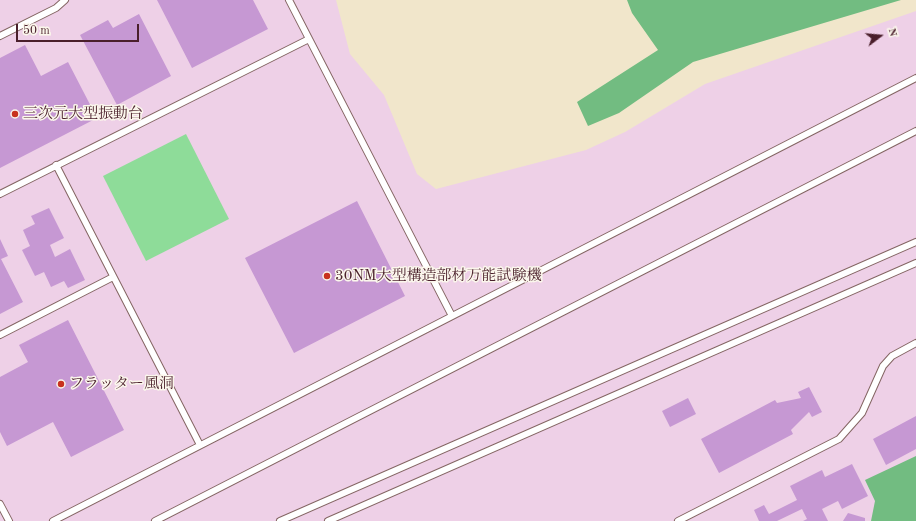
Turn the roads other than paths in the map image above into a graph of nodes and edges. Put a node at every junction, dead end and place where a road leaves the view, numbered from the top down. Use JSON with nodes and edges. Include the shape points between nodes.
{"nodes":[{"id":1,"x":65,"y":0,"type":"edge"},
{"id":2,"x":289,"y":0,"type":"edge"},
{"id":3,"x":0,"y":36,"type":"edge"},
{"id":4,"x":309,"y":39,"type":"junction"},
{"id":5,"x":916,"y":78,"type":"edge"},
{"id":6,"x":916,"y":131,"type":"edge"},
{"id":7,"x":56,"y":165,"type":"junction"},
{"id":8,"x":0,"y":194,"type":"edge"},
{"id":9,"x":916,"y":242,"type":"edge"},
{"id":10,"x":916,"y":263,"type":"edge"},
{"id":11,"x":113,"y":277,"type":"junction"},
{"id":12,"x":452,"y":316,"type":"junction"},
{"id":13,"x":0,"y":335,"type":"edge"},
{"id":14,"x":916,"y":343,"type":"edge"},
{"id":15,"x":200,"y":445,"type":"junction"},
{"id":16,"x":0,"y":504,"type":"edge"},
{"id":17,"x":9,"y":521,"type":"edge"},
{"id":18,"x":53,"y":521,"type":"edge"},
{"id":19,"x":156,"y":521,"type":"edge"},
{"id":20,"x":280,"y":521,"type":"edge"},
{"id":21,"x":328,"y":521,"type":"edge"},
{"id":22,"x":678,"y":521,"type":"edge"}],
"edges":[{"from":1,"to":3,"type":"lane","via":[[56,8]]},
{"from":2,"to":4,"type":"lane"},
{"from":4,"to":7,"type":"lane"},
{"from":4,"to":12,"type":"lane"},
{"from":5,"to":12,"type":"lane"},
{"from":6,"to":19,"type":"lane"},
{"from":7,"to":8,"type":"lane"},
{"from":7,"to":11,"type":"lane"},
{"from":9,"to":20,"type":"lane"},
{"from":10,"to":21,"type":"lane"},
{"from":11,"to":13,"type":"lane"},
{"from":11,"to":15,"type":"lane"},
{"from":12,"to":15,"type":"lane"},
{"from":14,"to":22,"type":"lane","via":[[892,356],[883,366],[862,413],[839,439]]},
{"from":15,"to":18,"type":"lane"},
{"from":16,"to":17,"type":"lane"}]}
